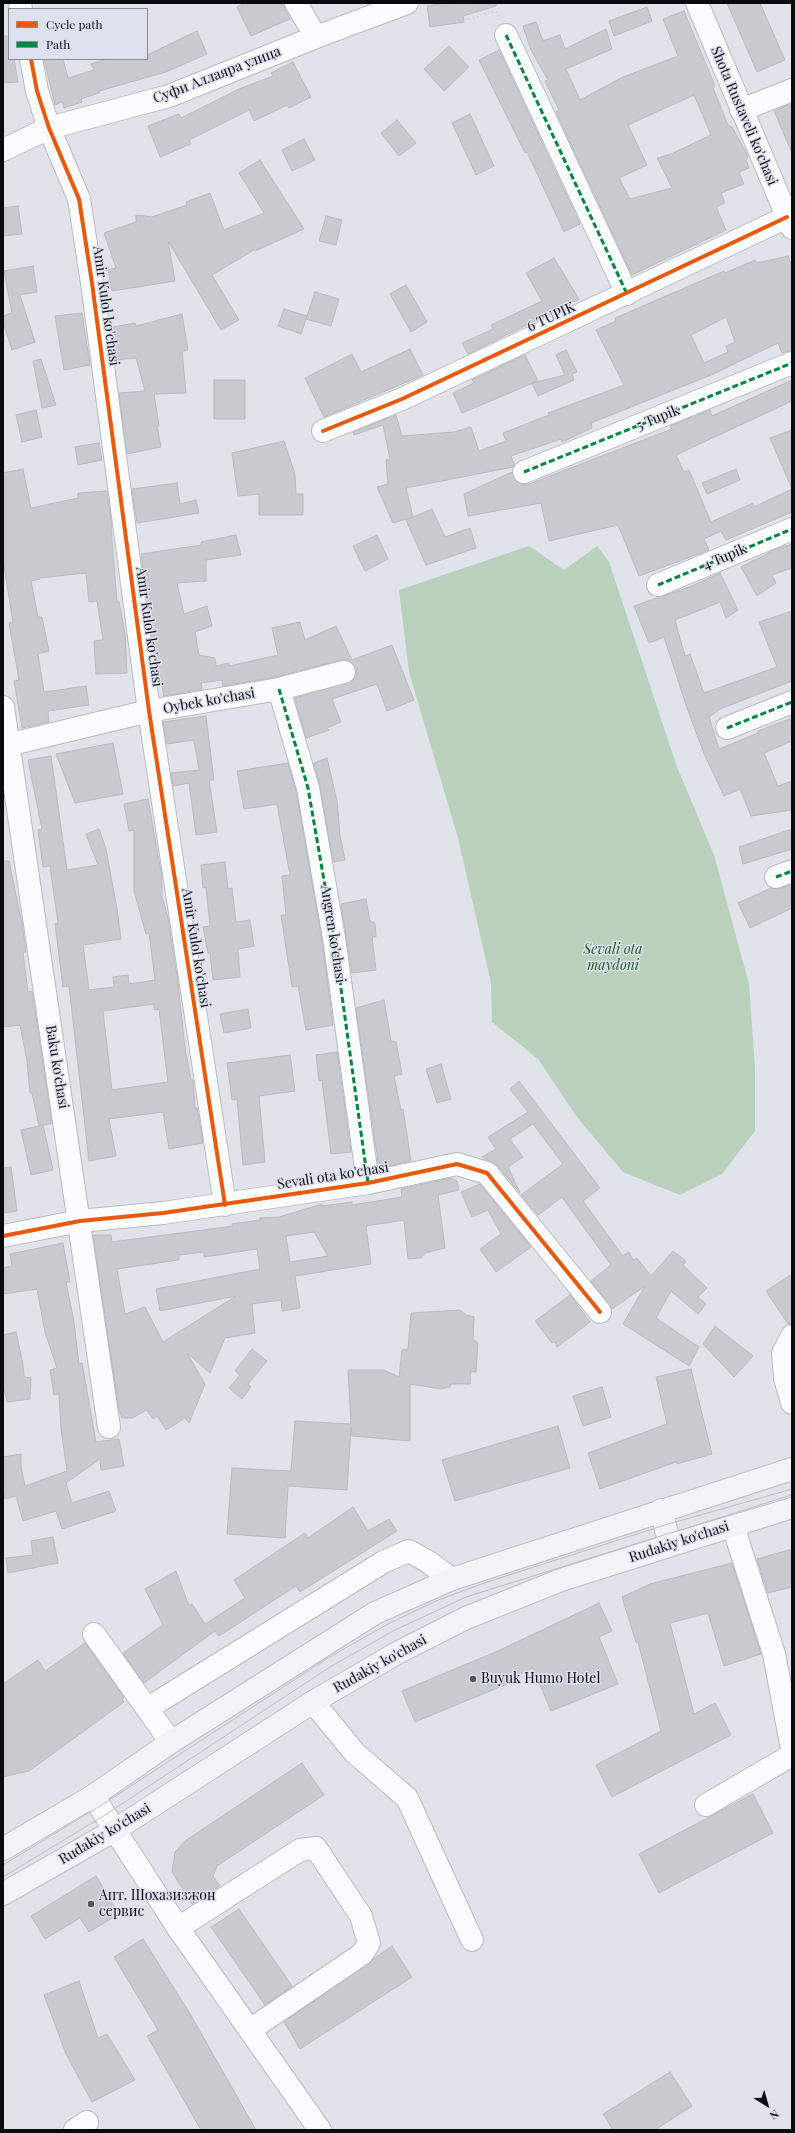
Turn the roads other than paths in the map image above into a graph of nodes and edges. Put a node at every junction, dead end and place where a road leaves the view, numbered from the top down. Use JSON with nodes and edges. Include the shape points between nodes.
{"nodes":[{"id":1,"x":296,"y":3,"type":"edge"},
{"id":2,"x":407,"y":3,"type":"edge"},
{"id":3,"x":697,"y":3,"type":"edge"},
{"id":4,"x":506,"y":34,"type":"road end"},
{"id":5,"x":316,"y":37,"type":"junction"},
{"id":6,"x":31,"y":60,"type":"edge"},
{"id":7,"x":792,"y":90,"type":"edge"},
{"id":8,"x":741,"y":110,"type":"junction"},
{"id":9,"x":49,"y":128,"type":"junction"},
{"id":10,"x":3,"y":150,"type":"edge"},
{"id":11,"x":789,"y":223,"type":"edge"},
{"id":12,"x":627,"y":294,"type":"junction"},
{"id":13,"x":792,"y":363,"type":"edge"},
{"id":14,"x":323,"y":431,"type":"dead end"},
{"id":15,"x":524,"y":472,"type":"dead end"},
{"id":16,"x":792,"y":529,"type":"edge"},
{"id":17,"x":658,"y":585,"type":"dead end"},
{"id":18,"x":344,"y":672,"type":"dead end"},
{"id":19,"x":279,"y":689,"type":"junction"},
{"id":20,"x":792,"y":702,"type":"edge"},
{"id":21,"x":3,"y":707,"type":"edge"},
{"id":22,"x":149,"y":711,"type":"junction"},
{"id":23,"x":727,"y":728,"type":"dead end"},
{"id":24,"x":6,"y":745,"type":"edge"},
{"id":25,"x":368,"y":1182,"type":"junction"},
{"id":26,"x":225,"y":1205,"type":"junction"},
{"id":27,"x":80,"y":1221,"type":"junction"},
{"id":28,"x":3,"y":1236,"type":"edge"},
{"id":29,"x":600,"y":1312,"type":"dead end"},
{"id":30,"x":792,"y":1336,"type":"edge"},
{"id":31,"x":792,"y":1402,"type":"edge"},
{"id":32,"x":109,"y":1428,"type":"dead end"},
{"id":33,"x":792,"y":1469,"type":"edge"},
{"id":34,"x":792,"y":1507,"type":"edge"},
{"id":35,"x":661,"y":1510,"type":"junction"},
{"id":36,"x":733,"y":1526,"type":"junction"},
{"id":37,"x":670,"y":1545,"type":"junction"},
{"id":38,"x":452,"y":1579,"type":"junction"},
{"id":39,"x":94,"y":1634,"type":"dead end"},
{"id":40,"x":313,"y":1702,"type":"junction"},
{"id":41,"x":148,"y":1708,"type":"junction"},
{"id":42,"x":171,"y":1742,"type":"junction"},
{"id":43,"x":792,"y":1749,"type":"edge"},
{"id":44,"x":792,"y":1755,"type":"edge"},
{"id":45,"x":93,"y":1796,"type":"junction"},
{"id":46,"x":706,"y":1805,"type":"dead end"},
{"id":47,"x":115,"y":1830,"type":"junction"},
{"id":48,"x":3,"y":1849,"type":"edge"},
{"id":49,"x":3,"y":1893,"type":"edge"},
{"id":50,"x":178,"y":1928,"type":"junction"},
{"id":51,"x":472,"y":1940,"type":"dead end"},
{"id":52,"x":250,"y":2030,"type":"junction"},
{"id":53,"x":320,"y":2130,"type":"edge"}],
"edges":[{"from":1,"to":5,"type":"street"},
{"from":2,"to":5,"type":"street","name":"Суфи Аллаяра улица"},
{"from":3,"to":8,"type":"street","name":"Shota Rustaveli ko'chasi"},
{"from":4,"to":12,"type":"street"},
{"from":5,"to":9,"type":"street","name":"Суфи Аллаяра улица","via":[[169,96]]},
{"from":6,"to":9,"type":"street","name":"Amir Kulol ko'chasi","via":[[37,91]]},
{"from":7,"to":8,"type":"street"},
{"from":8,"to":11,"type":"street","name":"Shota Rustaveli ko'chasi"},
{"from":9,"to":10,"type":"street","name":"Суфи Аллаяра улица"},
{"from":9,"to":22,"type":"street","name":"Amir Kulol ko'chasi","via":[[79,199]]},
{"from":11,"to":12,"type":"street","name":"6 TUPIK"},
{"from":12,"to":14,"type":"street","name":"6 TUPIK","via":[[402,399]]},
{"from":13,"to":15,"type":"street","name":"5 Tupik"},
{"from":16,"to":17,"type":"street","name":"4 Tupik"},
{"from":18,"to":19,"type":"street","name":"Oybek ko'chasi"},
{"from":19,"to":22,"type":"street","name":"Oybek ko'chasi"},
{"from":19,"to":25,"type":"street","name":"Angren ko'chasi","via":[[308,788],[334,938]]},
{"from":20,"to":23,"type":"street"},
{"from":21,"to":24,"type":"street","name":"Baku ko'chasi"},
{"from":22,"to":24,"type":"street","name":"Oybek ko'chasi"},
{"from":22,"to":26,"type":"street","name":"Amir Kulol ko'chasi"},
{"from":24,"to":27,"type":"street","name":"Baku ko'chasi"},
{"from":25,"to":26,"type":"street","name":"Sevali ota ko'chasi"},
{"from":25,"to":29,"type":"street","name":"Sevali ota ko'chasi","via":[[457,1164],[487,1173]]},
{"from":26,"to":27,"type":"street","name":"Sevali ota ko'chasi"},
{"from":27,"to":28,"type":"street","name":"Sevali ota ko'chasi"},
{"from":27,"to":32,"type":"street","name":"Baku ko'chasi"},
{"from":30,"to":31,"type":"street","via":[[783,1353],[784,1378]]},
{"from":33,"to":35,"type":"main road"},
{"from":34,"to":36,"type":"main road","name":"Rudakiy ko'chasi"},
{"from":35,"to":37,"type":"main road"},
{"from":35,"to":38,"type":"main road"},
{"from":36,"to":37,"type":"main road","name":"Rudakiy ko'chasi"},
{"from":36,"to":43,"type":"street","via":[[774,1654]]},
{"from":37,"to":40,"type":"main road","name":"Rudakiy ko'chasi","via":[[561,1580],[466,1618],[397,1653]]},
{"from":38,"to":41,"type":"street","via":[[427,1560],[409,1552],[385,1561]]},
{"from":38,"to":42,"type":"main road","via":[[375,1613]]},
{"from":39,"to":41,"type":"street"},
{"from":40,"to":47,"type":"main road","name":"Rudakiy ko'chasi"},
{"from":40,"to":51,"type":"street","via":[[355,1753],[407,1798]]},
{"from":41,"to":42,"type":"street"},
{"from":42,"to":45,"type":"main road"},
{"from":44,"to":46,"type":"street"},
{"from":45,"to":47,"type":"street"},
{"from":45,"to":48,"type":"main road"},
{"from":47,"to":49,"type":"main road","name":"Rudakiy ko'chasi"},
{"from":47,"to":50,"type":"street"},
{"from":50,"to":52,"type":"street"},
{"from":50,"to":52,"type":"street","via":[[300,1850],[316,1848],[361,1916],[369,1943],[362,1954]]},
{"from":52,"to":53,"type":"street"}]}
